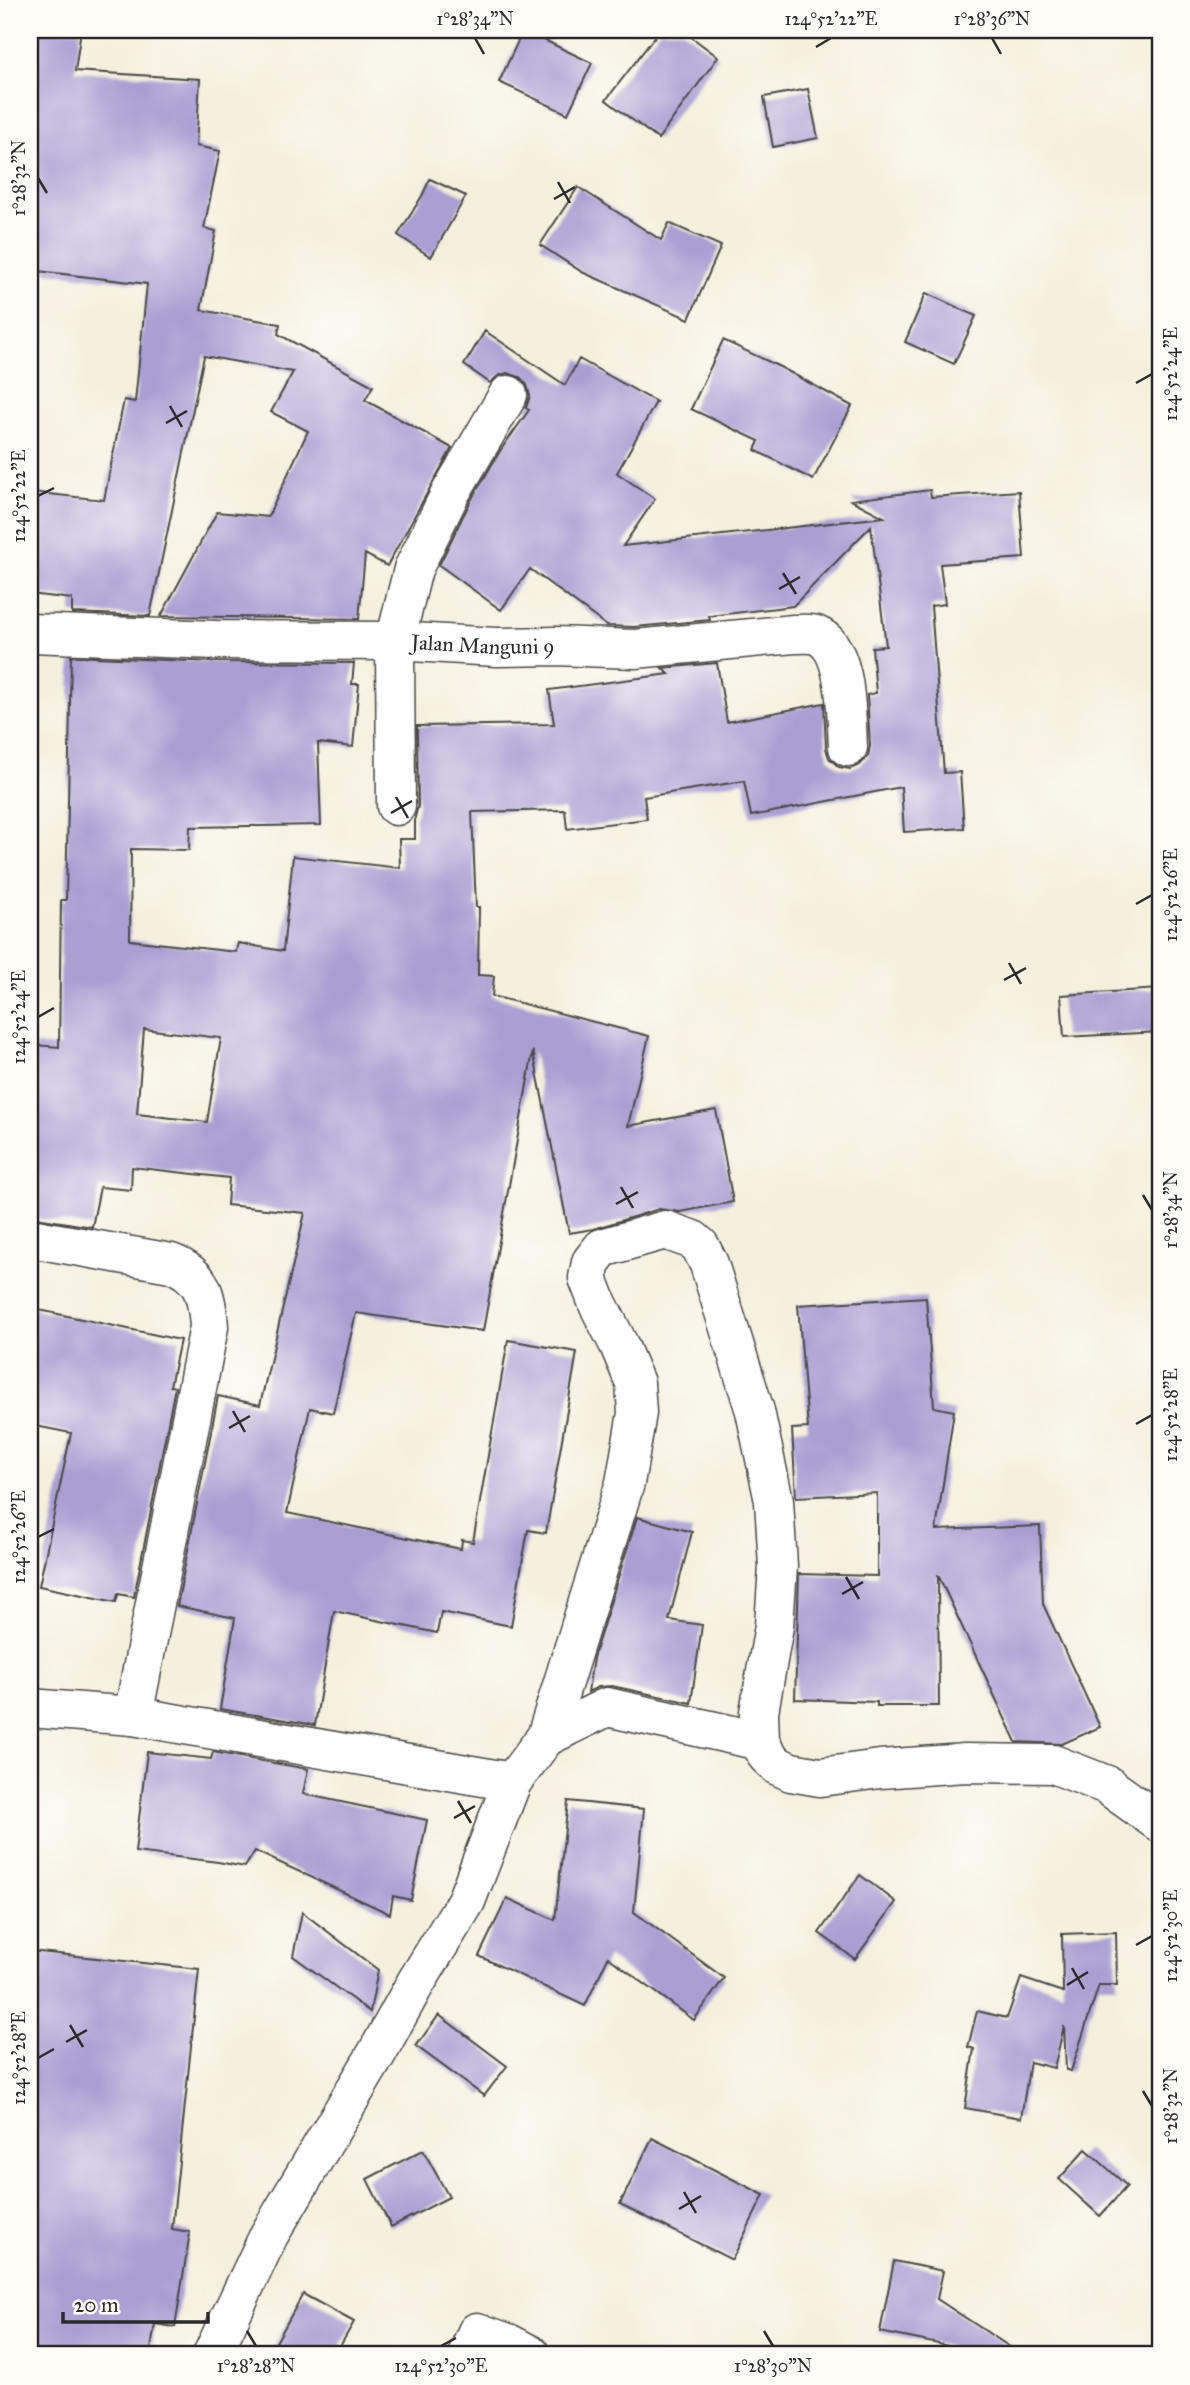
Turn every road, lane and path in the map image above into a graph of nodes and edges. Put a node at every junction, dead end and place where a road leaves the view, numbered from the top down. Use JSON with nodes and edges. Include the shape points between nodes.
{"nodes":[{"id":1,"x":508,"y":395,"type":"dead end"},
{"id":2,"x":30,"y":633,"type":"edge"},
{"id":3,"x":395,"y":641,"type":"junction"},
{"id":4,"x":848,"y":747,"type":"dead end"},
{"id":5,"x":396,"y":806,"type":"dead end"},
{"id":6,"x":30,"y":1238,"type":"edge"},
{"id":7,"x":30,"y":1708,"type":"edge"},
{"id":8,"x":133,"y":1716,"type":"junction"},
{"id":9,"x":546,"y":1737,"type":"junction"},
{"id":10,"x":760,"y":1741,"type":"junction"},
{"id":11,"x":512,"y":1782,"type":"junction"},
{"id":12,"x":1160,"y":1823,"type":"edge"},
{"id":13,"x":223,"y":2350,"type":"edge"},
{"id":14,"x":467,"y":2355,"type":"edge"},
{"id":15,"x":531,"y":2355,"type":"edge"}],
"edges":[{"from":1,"to":3,"type":"street","via":[[413,569]]},
{"from":2,"to":3,"type":"street","name":"Jalan Manguni 9"},
{"from":3,"to":4,"type":"street","name":"Jalan Manguni 9","via":[[496,648],[635,649],[794,634],[817,636],[832,649],[842,673]]},
{"from":3,"to":5,"type":"street"},
{"from":6,"to":8,"type":"street","via":[[171,1263],[197,1280],[207,1300],[209,1327]]},
{"from":7,"to":8,"type":"street"},
{"from":8,"to":11,"type":"street"},
{"from":9,"to":10,"type":"street","via":[[607,1707]]},
{"from":9,"to":10,"type":"street","via":[[625,1483],[637,1413],[635,1383],[588,1278],[591,1262],[602,1248],[664,1230],[693,1240],[709,1264],[755,1411],[774,1501],[778,1566],[774,1626],[759,1712]]},
{"from":9,"to":11,"type":"street"},
{"from":10,"to":12,"type":"street","via":[[766,1756],[778,1766],[820,1777],[965,1763],[1053,1764],[1107,1785]]},
{"from":11,"to":13,"type":"street","via":[[466,1901],[269,2235]]},
{"from":14,"to":15,"type":"street","via":[[477,2332]]}]}
